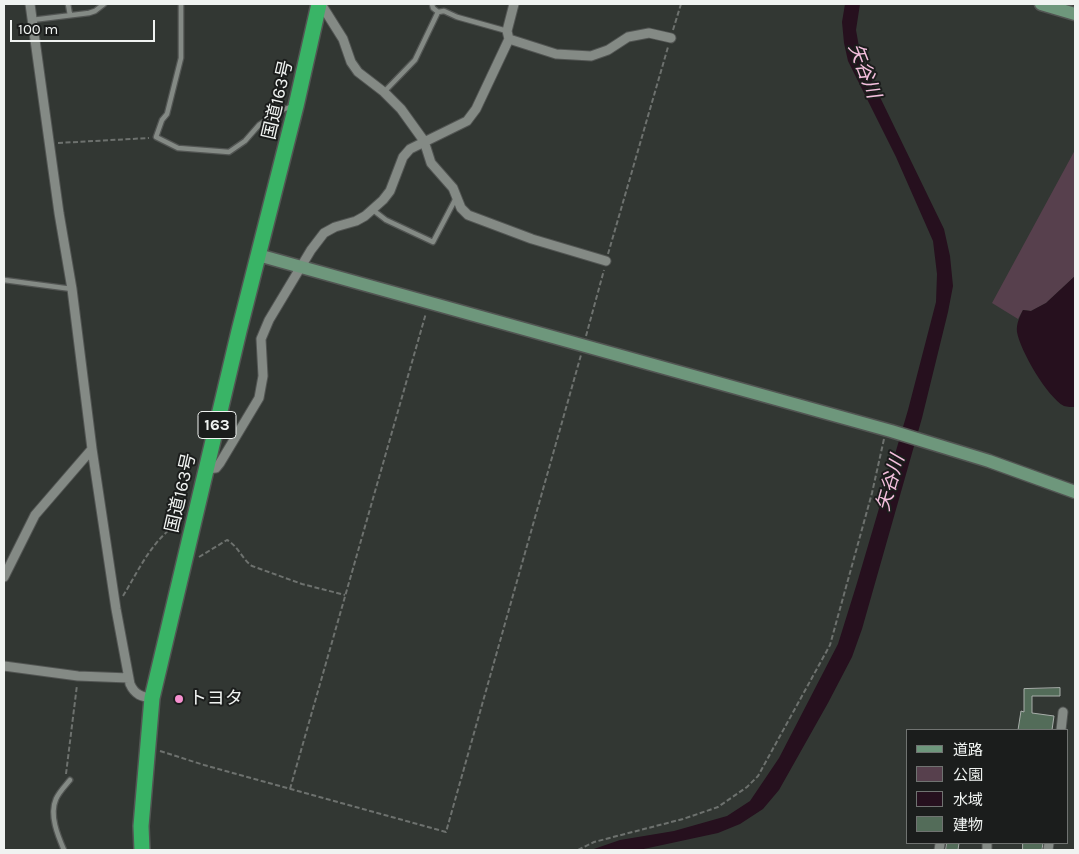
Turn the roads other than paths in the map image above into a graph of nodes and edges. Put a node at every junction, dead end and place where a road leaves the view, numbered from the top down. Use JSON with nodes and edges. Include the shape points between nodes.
{"nodes":[{"id":1,"x":30,"y":4,"type":"edge"},
{"id":2,"x":68,"y":4,"type":"edge"},
{"id":3,"x":104,"y":4,"type":"edge"},
{"id":4,"x":181,"y":4,"type":"edge"},
{"id":5,"x":320,"y":4,"type":"edge"},
{"id":6,"x":432,"y":4,"type":"edge"},
{"id":7,"x":514,"y":4,"type":"edge"},
{"id":8,"x":1041,"y":4,"type":"edge"},
{"id":9,"x":438,"y":12,"type":"junction"},
{"id":10,"x":1075,"y":14,"type":"edge"},
{"id":11,"x":70,"y":15,"type":"junction"},
{"id":12,"x":32,"y":20,"type":"junction"},
{"id":13,"x":508,"y":35,"type":"junction"},
{"id":14,"x":670,"y":38,"type":"road end"},
{"id":15,"x":384,"y":92,"type":"junction"},
{"id":16,"x":296,"y":106,"type":"junction"},
{"id":17,"x":424,"y":141,"type":"junction"},
{"id":18,"x":457,"y":196,"type":"junction"},
{"id":19,"x":373,"y":210,"type":"junction"},
{"id":20,"x":258,"y":255,"type":"junction"},
{"id":21,"x":606,"y":261,"type":"road end"},
{"id":22,"x":300,"y":266,"type":"junction"},
{"id":23,"x":4,"y":280,"type":"edge"},
{"id":24,"x":72,"y":289,"type":"junction"},
{"id":25,"x":92,"y":449,"type":"junction"},
{"id":26,"x":206,"y":469,"type":"junction"},
{"id":27,"x":1075,"y":492,"type":"edge"},
{"id":28,"x":4,"y":577,"type":"edge"},
{"id":29,"x":4,"y":666,"type":"edge"},
{"id":30,"x":129,"y":678,"type":"junction"},
{"id":31,"x":152,"y":698,"type":"junction"},
{"id":32,"x":1063,"y":712,"type":"dead end"},
{"id":33,"x":1061,"y":729,"type":"edge"},
{"id":34,"x":70,"y":780,"type":"road end"},
{"id":35,"x":64,"y":850,"type":"edge"},
{"id":36,"x":142,"y":850,"type":"edge"}],
"edges":[{"from":1,"to":12,"type":"street"},
{"from":2,"to":11,"type":"lane"},
{"from":3,"to":11,"type":"lane","via":[[95,11]]},
{"from":4,"to":16,"type":"lane","via":[[179,70],[167,114],[156,138],[178,148],[229,152],[245,141],[259,124],[286,107]]},
{"from":5,"to":15,"type":"street","via":[[343,38],[358,72]]},
{"from":5,"to":16,"type":"highway","name":"国道163号","number":"163"},
{"from":6,"to":9,"type":"lane"},
{"from":7,"to":13,"type":"street"},
{"from":8,"to":10,"type":"street"},
{"from":9,"to":13,"type":"lane","via":[[444,11]]},
{"from":9,"to":15,"type":"lane","via":[[415,60]]},
{"from":11,"to":12,"type":"lane"},
{"from":12,"to":24,"type":"street"},
{"from":13,"to":14,"type":"street","via":[[556,54],[591,56],[628,37],[649,33]]},
{"from":13,"to":17,"type":"street","via":[[476,109],[467,121]]},
{"from":15,"to":17,"type":"street"},
{"from":16,"to":20,"type":"highway","name":"国道163号","number":"163"},
{"from":17,"to":18,"type":"street","via":[[431,163]]},
{"from":17,"to":19,"type":"street","via":[[410,148],[403,157],[390,191]]},
{"from":18,"to":19,"type":"lane","via":[[434,242],[386,220]]},
{"from":18,"to":21,"type":"street","via":[[468,215],[532,239]]},
{"from":19,"to":22,"type":"street","via":[[356,221],[324,233]]},
{"from":20,"to":22,"type":"street"},
{"from":20,"to":26,"type":"highway","name":"国道163号","number":"163"},
{"from":22,"to":26,"type":"street","via":[[268,320],[261,340],[263,376],[259,398],[220,463],[216,468]]},
{"from":22,"to":27,"type":"street","via":[[919,440]]},
{"from":23,"to":24,"type":"lane"},
{"from":24,"to":25,"type":"street"},
{"from":25,"to":28,"type":"street","via":[[35,515]]},
{"from":25,"to":30,"type":"street"},
{"from":26,"to":31,"type":"highway","name":"国道163号","number":"163"},
{"from":29,"to":30,"type":"street","via":[[78,676]]},
{"from":30,"to":31,"type":"street","via":[[133,691]]},
{"from":31,"to":36,"type":"highway","name":"国道163号","number":"163","via":[[141,826]]},
{"from":32,"to":33,"type":"street"},
{"from":34,"to":35,"type":"lane","via":[[53,808]]}]}
